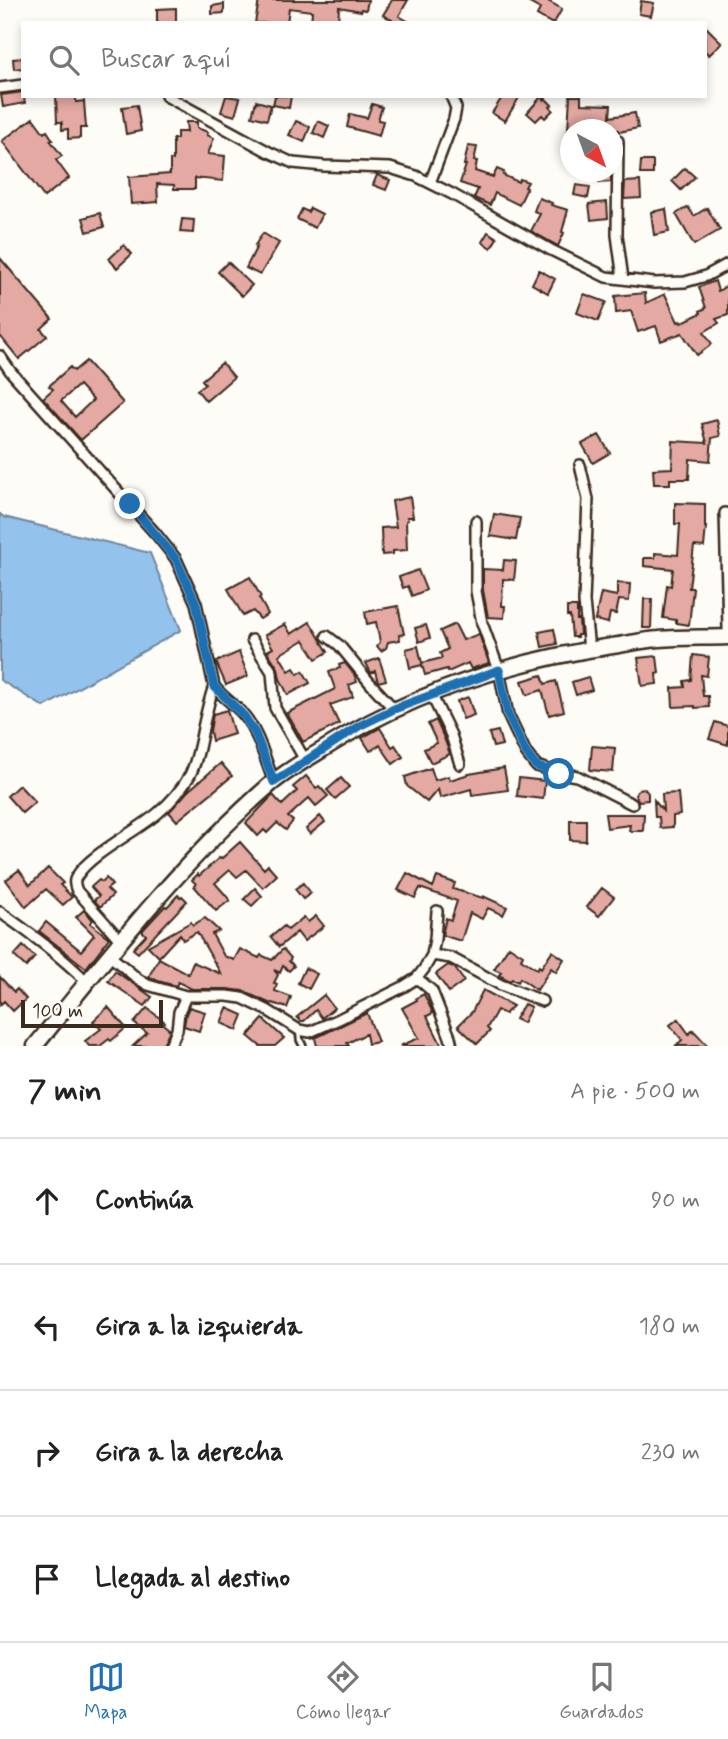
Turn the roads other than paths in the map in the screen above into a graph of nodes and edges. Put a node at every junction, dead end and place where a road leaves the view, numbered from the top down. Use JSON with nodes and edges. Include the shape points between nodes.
{"nodes":[{"id":1,"x":21,"y":85,"type":"edge"},
{"id":2,"x":0,"y":88,"type":"edge"},
{"id":3,"x":170,"y":98,"type":"edge"},
{"id":4,"x":452,"y":98,"type":"edge"},
{"id":5,"x":618,"y":182,"type":"edge"},
{"id":6,"x":430,"y":183,"type":"junction"},
{"id":7,"x":728,"y":264,"type":"edge"},
{"id":8,"x":623,"y":279,"type":"junction"},
{"id":9,"x":0,"y":356,"type":"edge"},
{"id":10,"x":580,"y":465,"type":"dead end"},
{"id":11,"x":725,"y":513,"type":"dead end"},
{"id":12,"x":476,"y":521,"type":"dead end"},
{"id":13,"x":728,"y":629,"type":"edge"},
{"id":14,"x":327,"y":636,"type":"dead end"},
{"id":15,"x":728,"y":637,"type":"edge"},
{"id":16,"x":252,"y":640,"type":"dead end"},
{"id":17,"x":589,"y":649,"type":"junction"},
{"id":18,"x":499,"y":670,"type":"junction"},
{"id":19,"x":214,"y":686,"type":"junction"},
{"id":20,"x":431,"y":694,"type":"junction"},
{"id":21,"x":394,"y":709,"type":"junction"},
{"id":22,"x":305,"y":760,"type":"junction"},
{"id":23,"x":460,"y":764,"type":"dead end"},
{"id":24,"x":274,"y":782,"type":"junction"},
{"id":25,"x":632,"y":804,"type":"dead end"},
{"id":26,"x":437,"y":911,"type":"dead end"},
{"id":27,"x":0,"y":912,"type":"edge"},
{"id":28,"x":121,"y":941,"type":"junction"},
{"id":29,"x":109,"y":955,"type":"junction"},
{"id":30,"x":432,"y":955,"type":"junction"},
{"id":31,"x":417,"y":978,"type":"junction"},
{"id":32,"x":87,"y":982,"type":"junction"},
{"id":33,"x":186,"y":996,"type":"junction"},
{"id":34,"x":542,"y":1001,"type":"dead end"},
{"id":35,"x":299,"y":1030,"type":"junction"},
{"id":36,"x":35,"y":1046,"type":"edge"},
{"id":37,"x":170,"y":1046,"type":"edge"},
{"id":38,"x":303,"y":1046,"type":"edge"},
{"id":39,"x":452,"y":1046,"type":"edge"}],
"edges":[{"from":1,"to":2,"type":"street"},
{"from":3,"to":6,"type":"street","via":[[293,163],[390,168]]},
{"from":4,"to":6,"type":"street","via":[[454,119]]},
{"from":5,"to":8,"type":"street"},
{"from":6,"to":8,"type":"street","via":[[562,256],[606,277]]},
{"from":7,"to":8,"type":"street","via":[[685,282]]},
{"from":9,"to":19,"type":"street","via":[[176,559],[196,603]]},
{"from":10,"to":17,"type":"street","via":[[588,499],[584,602]]},
{"from":11,"to":13,"type":"street"},
{"from":12,"to":18,"type":"street","via":[[476,591]]},
{"from":14,"to":21,"type":"street"},
{"from":15,"to":17,"type":"main road","via":[[658,639]]},
{"from":16,"to":22,"type":"street","via":[[272,672],[275,708]]},
{"from":17,"to":18,"type":"main road"},
{"from":18,"to":20,"type":"main road"},
{"from":18,"to":25,"type":"street","via":[[508,715],[536,766],[577,776]]},
{"from":19,"to":24,"type":"street","via":[[255,733]]},
{"from":19,"to":28,"type":"street","via":[[191,774],[179,792],[75,878],[77,891]]},
{"from":20,"to":21,"type":"main road"},
{"from":20,"to":23,"type":"street"},
{"from":21,"to":22,"type":"main road"},
{"from":22,"to":24,"type":"main road"},
{"from":24,"to":28,"type":"main road","via":[[224,828]]},
{"from":26,"to":30,"type":"street"},
{"from":27,"to":32,"type":"street"},
{"from":28,"to":29,"type":"main road"},
{"from":29,"to":32,"type":"main road"},
{"from":29,"to":33,"type":"street","via":[[148,985]]},
{"from":30,"to":31,"type":"street"},
{"from":30,"to":34,"type":"street","via":[[451,958]]},
{"from":31,"to":35,"type":"street","via":[[321,1028]]},
{"from":31,"to":39,"type":"street","via":[[432,990]]},
{"from":32,"to":36,"type":"main road"},
{"from":33,"to":35,"type":"street","via":[[242,998]]},
{"from":33,"to":37,"type":"street"},
{"from":35,"to":38,"type":"lane"}]}
